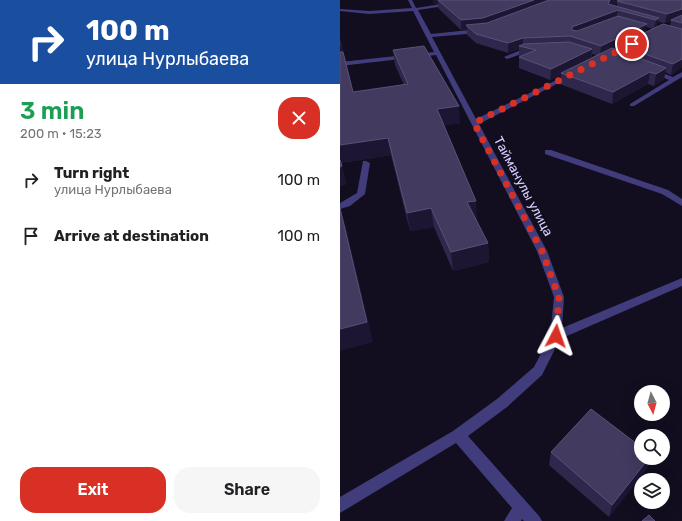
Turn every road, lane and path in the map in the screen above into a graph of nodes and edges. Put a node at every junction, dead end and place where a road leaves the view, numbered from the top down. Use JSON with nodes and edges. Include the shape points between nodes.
{"nodes":[{"id":1,"x":464,"y":0,"type":"edge"},
{"id":2,"x":413,"y":4,"type":"edge"},
{"id":3,"x":340,"y":10,"type":"edge"},
{"id":4,"x":485,"y":30,"type":"edge"},
{"id":5,"x":430,"y":36,"type":"junction"},
{"id":6,"x":538,"y":50,"type":"edge"},
{"id":7,"x":438,"y":53,"type":"junction"},
{"id":8,"x":508,"y":57,"type":"dead end"},
{"id":9,"x":340,"y":64,"type":"edge"},
{"id":10,"x":645,"y":68,"type":"edge"},
{"id":11,"x":580,"y":70,"type":"edge"},
{"id":12,"x":682,"y":74,"type":"edge"},
{"id":13,"x":673,"y":79,"type":"junction"},
{"id":14,"x":632,"y":105,"type":"dead end"},
{"id":15,"x":474,"y":123,"type":"junction"},
{"id":16,"x":548,"y":152,"type":"dead end"},
{"id":17,"x":366,"y":163,"type":"dead end"},
{"id":18,"x":682,"y":203,"type":"edge"},
{"id":19,"x":340,"y":206,"type":"edge"},
{"id":20,"x":682,"y":282,"type":"edge"},
{"id":21,"x":556,"y":336,"type":"junction"},
{"id":22,"x":458,"y":435,"type":"junction"},
{"id":23,"x":340,"y":505,"type":"edge"},
{"id":24,"x":522,"y":507,"type":"junction"},
{"id":25,"x":512,"y":521,"type":"edge"},
{"id":26,"x":534,"y":521,"type":"edge"}],
"edges":[{"from":1,"to":2,"type":"street","via":[[451,4]]},
{"from":2,"to":3,"type":"street","via":[[363,13]]},
{"from":2,"to":5,"type":"street","name":"Тайманулы улица"},
{"from":4,"to":5,"type":"street"},
{"from":5,"to":7,"type":"street","name":"Тайманулы улица"},
{"from":6,"to":8,"type":"street","via":[[523,51]]},
{"from":7,"to":9,"type":"street"},
{"from":7,"to":15,"type":"street","name":"Тайманулы улица"},
{"from":10,"to":13,"type":"street"},
{"from":11,"to":15,"type":"street"},
{"from":12,"to":13,"type":"street"},
{"from":13,"to":14,"type":"street"},
{"from":15,"to":21,"type":"street","name":"Тайманулы улица","via":[[542,251],[559,297]]},
{"from":16,"to":18,"type":"street","via":[[665,192]]},
{"from":17,"to":19,"type":"street","via":[[361,194]]},
{"from":20,"to":21,"type":"street"},
{"from":21,"to":22,"type":"street","name":"Тайманулы улица","via":[[538,371],[502,404]]},
{"from":22,"to":23,"type":"street","name":"Тайманулы улица"},
{"from":22,"to":24,"type":"street"},
{"from":24,"to":25,"type":"street"},
{"from":24,"to":26,"type":"street"}]}
